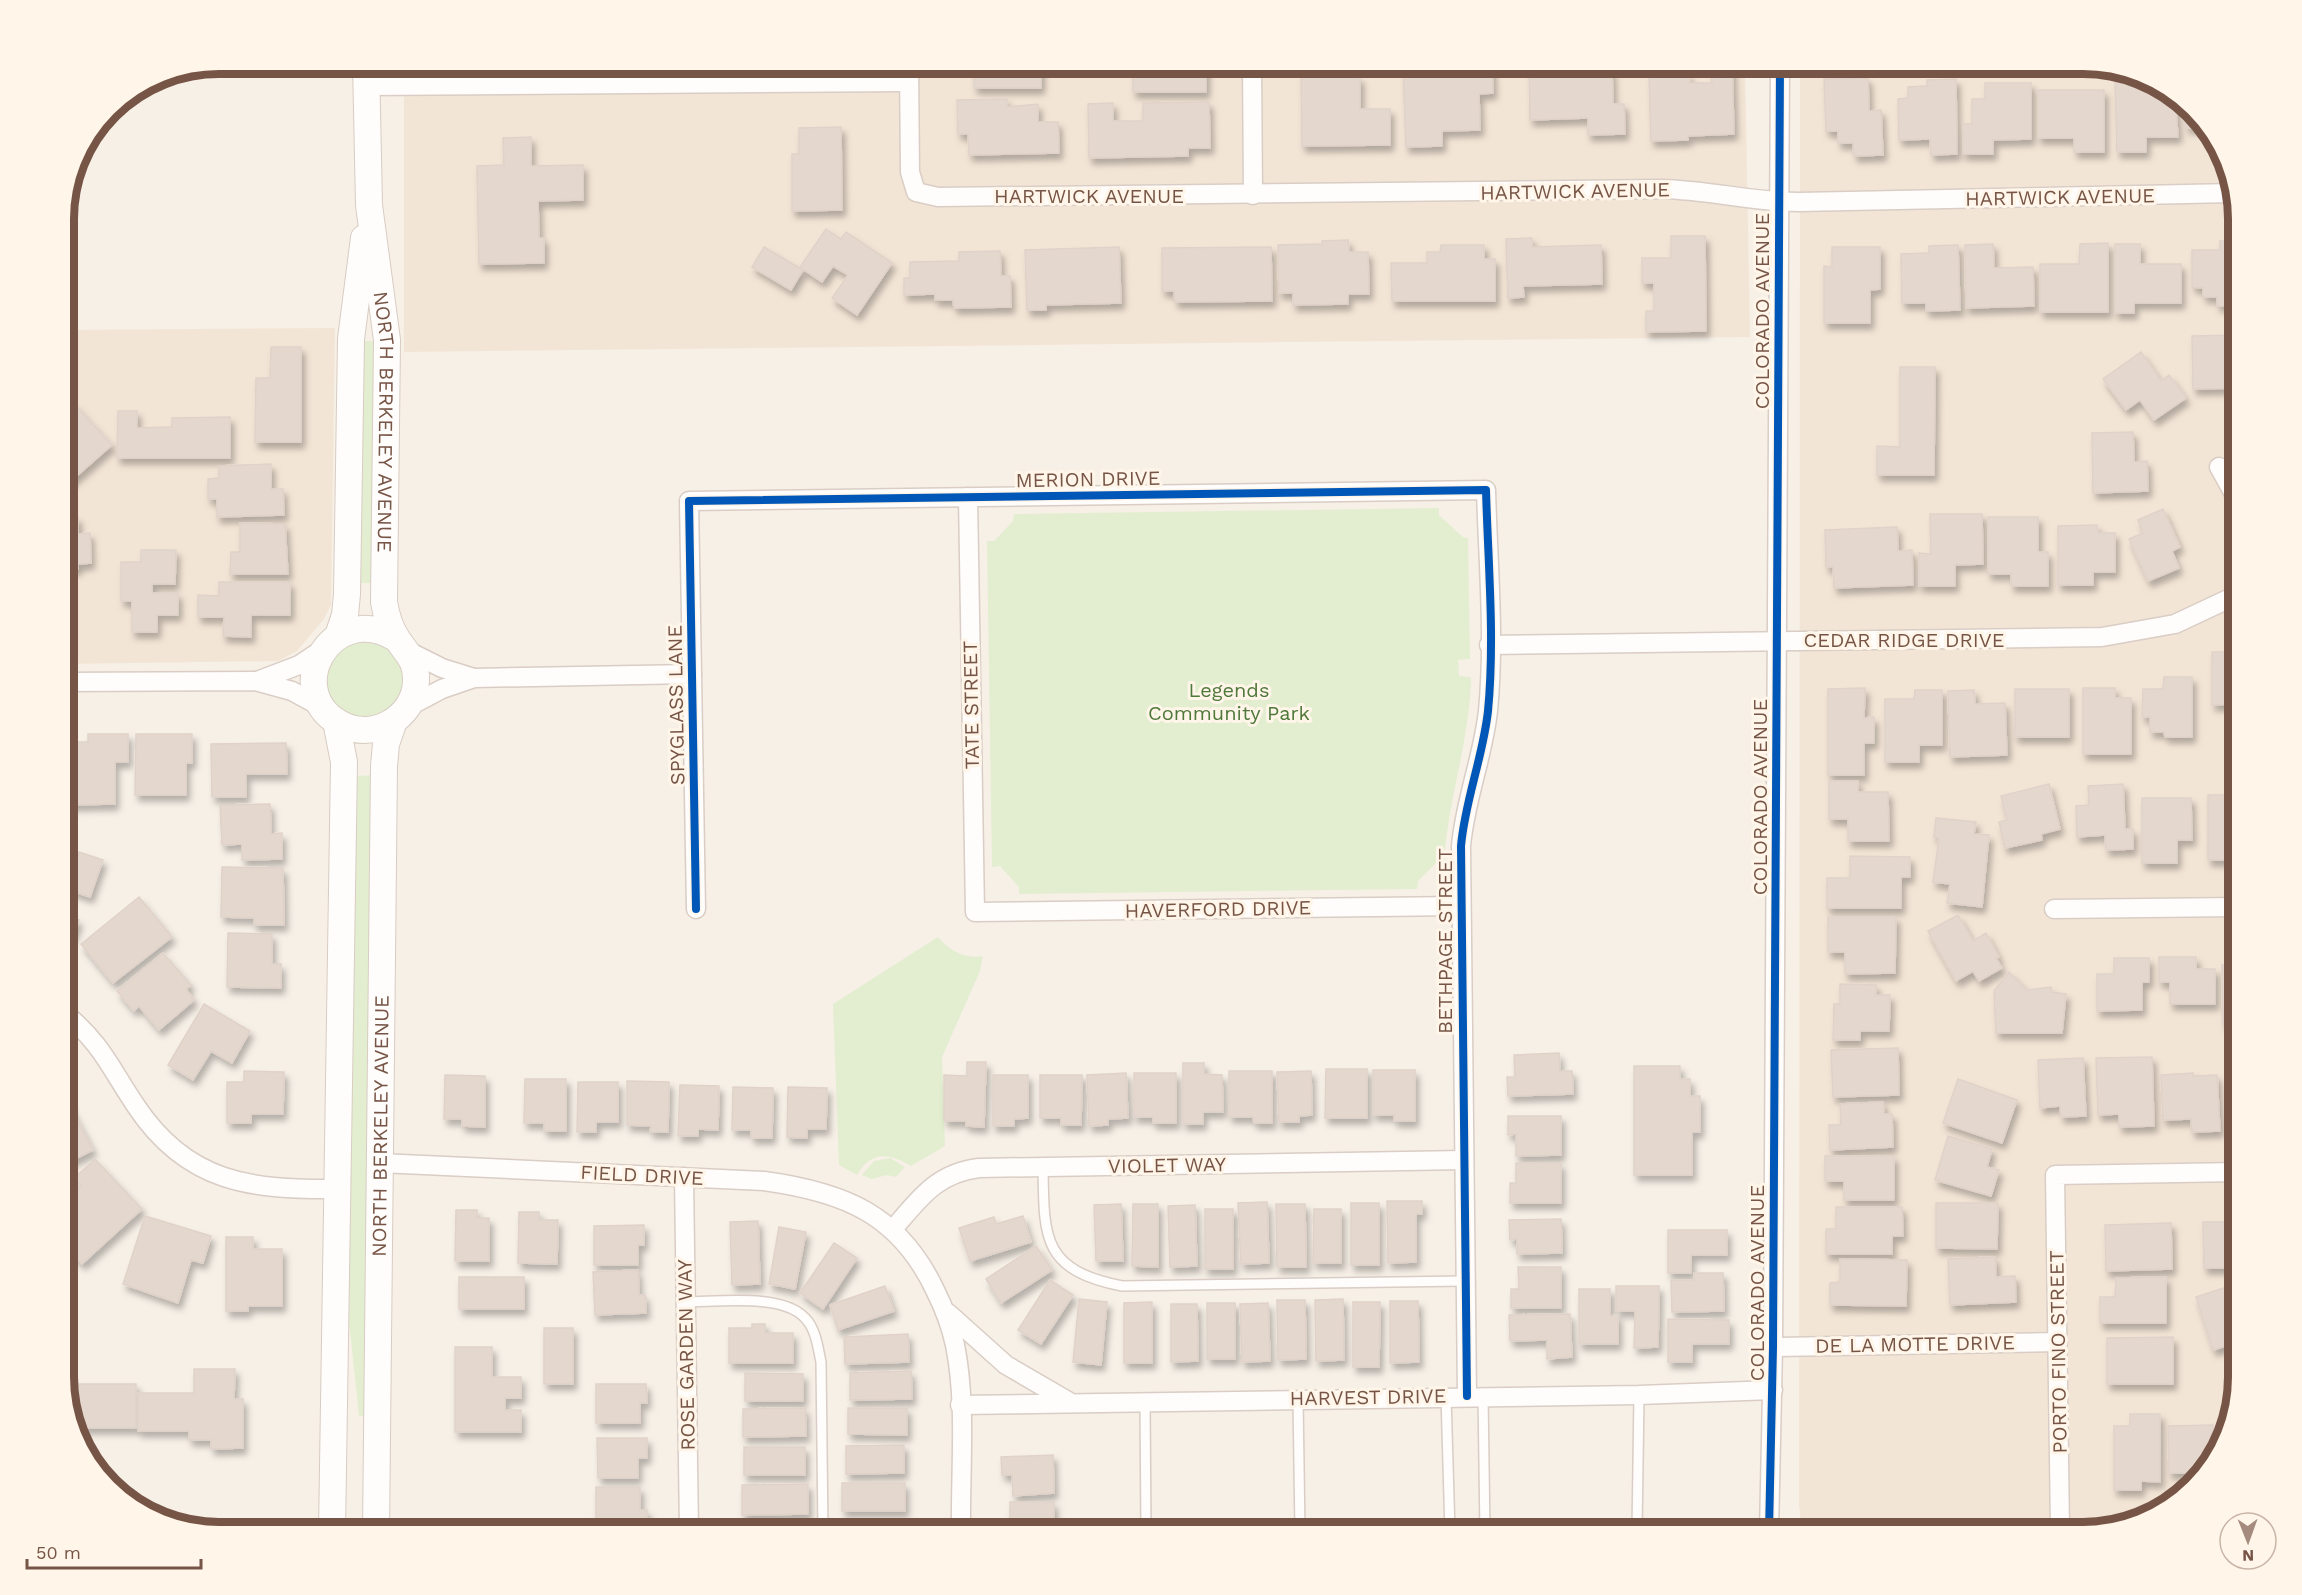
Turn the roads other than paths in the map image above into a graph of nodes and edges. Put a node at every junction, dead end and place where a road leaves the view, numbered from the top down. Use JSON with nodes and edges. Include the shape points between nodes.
{"nodes":[{"id":1,"x":366,"y":74,"type":"edge"},
{"id":2,"x":909,"y":74,"type":"edge"},
{"id":3,"x":1252,"y":74,"type":"edge"},
{"id":4,"x":1780,"y":74,"type":"edge"},
{"id":5,"x":909,"y":82,"type":"junction"},
{"id":6,"x":2226,"y":192,"type":"edge"},
{"id":7,"x":1253,"y":195,"type":"junction"},
{"id":8,"x":1779,"y":202,"type":"junction"},
{"id":9,"x":369,"y":205,"type":"junction"},
{"id":10,"x":2219,"y":467,"type":"dead end"},
{"id":11,"x":2228,"y":483,"type":"edge"},
{"id":12,"x":1486,"y":490,"type":"joint"},
{"id":13,"x":968,"y":497,"type":"junction"},
{"id":14,"x":689,"y":501,"type":"joint"},
{"id":15,"x":2228,"y":599,"type":"edge"},
{"id":16,"x":1778,"y":641,"type":"junction"},
{"id":17,"x":331,"y":642,"type":"junction"},
{"id":18,"x":402,"y":645,"type":"junction"},
{"id":19,"x":1490,"y":645,"type":"junction"},
{"id":20,"x":692,"y":674,"type":"junction"},
{"id":21,"x":474,"y":678,"type":"junction"},
{"id":22,"x":255,"y":681,"type":"junction"},
{"id":23,"x":74,"y":682,"type":"edge"},
{"id":24,"x":401,"y":714,"type":"junction"},
{"id":25,"x":329,"y":715,"type":"junction"},
{"id":26,"x":1460,"y":906,"type":"junction"},
{"id":27,"x":2228,"y":907,"type":"edge"},
{"id":28,"x":696,"y":909,"type":"dead end"},
{"id":29,"x":2054,"y":909,"type":"dead end"},
{"id":30,"x":975,"y":912,"type":"joint"},
{"id":31,"x":74,"y":1022,"type":"edge"},
{"id":32,"x":1464,"y":1160,"type":"junction"},
{"id":33,"x":380,"y":1163,"type":"junction"},
{"id":34,"x":1043,"y":1167,"type":"junction"},
{"id":35,"x":2228,"y":1173,"type":"edge"},
{"id":36,"x":684,"y":1177,"type":"junction"},
{"id":37,"x":338,"y":1189,"type":"junction"},
{"id":38,"x":894,"y":1228,"type":"junction"},
{"id":39,"x":1465,"y":1281,"type":"junction"},
{"id":40,"x":686,"y":1302,"type":"junction"},
{"id":41,"x":945,"y":1310,"type":"junction"},
{"id":42,"x":2058,"y":1342,"type":"junction"},
{"id":43,"x":1773,"y":1347,"type":"junction"},
{"id":44,"x":1773,"y":1390,"type":"junction"},
{"id":45,"x":1639,"y":1395,"type":"junction"},
{"id":46,"x":1446,"y":1396,"type":"junction"},
{"id":47,"x":1475,"y":1396,"type":"junction"},
{"id":48,"x":1298,"y":1399,"type":"junction"},
{"id":49,"x":1145,"y":1401,"type":"junction"},
{"id":50,"x":1072,"y":1403,"type":"junction"},
{"id":51,"x":960,"y":1405,"type":"junction"},
{"id":52,"x":332,"y":1522,"type":"edge"},
{"id":53,"x":376,"y":1522,"type":"edge"},
{"id":54,"x":689,"y":1522,"type":"edge"},
{"id":55,"x":823,"y":1522,"type":"edge"},
{"id":56,"x":961,"y":1522,"type":"edge"},
{"id":57,"x":1146,"y":1522,"type":"edge"},
{"id":58,"x":1300,"y":1522,"type":"edge"},
{"id":59,"x":1450,"y":1522,"type":"edge"},
{"id":60,"x":1484,"y":1522,"type":"edge"},
{"id":61,"x":1637,"y":1522,"type":"edge"},
{"id":62,"x":1769,"y":1522,"type":"edge"},
{"id":63,"x":2060,"y":1522,"type":"edge"}],
"edges":[{"from":1,"to":5,"type":"street"},
{"from":1,"to":9,"type":"street","name":"NORTH BERKELEY AVENUE"},
{"from":2,"to":5,"type":"street"},
{"from":3,"to":7,"type":"street"},
{"from":4,"to":8,"type":"street","name":"COLORADO AVENUE"},
{"from":5,"to":7,"type":"street","name":"HARTWICK AVENUE","via":[[910,172],[916,192],[938,197]]},
{"from":6,"to":8,"type":"street","name":"HARTWICK AVENUE"},
{"from":7,"to":8,"type":"street","name":"HARTWICK AVENUE","via":[[1662,189]]},
{"from":8,"to":16,"type":"street","name":"COLORADO AVENUE"},
{"from":9,"to":17,"type":"street","name":"NORTH BERKELEY AVENUE","via":[[351,339],[347,594],[345,615]]},
{"from":9,"to":18,"type":"street","name":"NORTH BERKELEY AVENUE","via":[[387,340],[384,602],[389,624]]},
{"from":10,"to":11,"type":"street"},
{"from":12,"to":13,"type":"street","name":"MERION DRIVE"},
{"from":12,"to":19,"type":"street","name":"BETHPAGE STREET"},
{"from":13,"to":14,"type":"street","name":"MERION DRIVE"},
{"from":13,"to":30,"type":"street","name":"TATE STREET"},
{"from":14,"to":20,"type":"street","name":"SPYGLASS LANE"},
{"from":15,"to":16,"type":"street","name":"CEDAR RIDGE DRIVE","via":[[2175,624],[2102,637]]},
{"from":16,"to":19,"type":"street","name":"CEDAR RIDGE DRIVE"},
{"from":16,"to":43,"type":"street","name":"COLORADO AVENUE"},
{"from":17,"to":18,"type":"street","via":[[352,630],[368,628],[383,631]]},
{"from":17,"to":22,"type":"street","via":[[299,665]]},
{"from":17,"to":25,"type":"street","via":[[316,663],[314,678],[316,694]]},
{"from":18,"to":21,"type":"street","via":[[442,668]]},
{"from":18,"to":24,"type":"street","via":[[417,679]]},
{"from":19,"to":26,"type":"street","name":"BETHPAGE STREET","via":[[1485,730],[1461,838]]},
{"from":20,"to":21,"type":"street"},
{"from":20,"to":28,"type":"street","name":"SPYGLASS LANE"},
{"from":21,"to":24,"type":"street","via":[[442,689]]},
{"from":22,"to":23,"type":"street"},
{"from":22,"to":25,"type":"street","via":[[292,691]]},
{"from":24,"to":25,"type":"street","via":[[371,730],[359,730]]},
{"from":24,"to":33,"type":"street","name":"NORTH BERKELEY AVENUE","via":[[386,744],[384,766]]},
{"from":25,"to":37,"type":"street","name":"NORTH BERKELEY AVENUE","via":[[341,734],[344,762]]},
{"from":26,"to":30,"type":"street","name":"HAVERFORD DRIVE"},
{"from":26,"to":32,"type":"street","name":"BETHPAGE STREET"},
{"from":27,"to":29,"type":"street"},
{"from":31,"to":37,"type":"street","via":[[106,1055],[136,1107],[177,1154],[220,1176],[261,1186]]},
{"from":32,"to":34,"type":"street","name":"VIOLET WAY"},
{"from":32,"to":39,"type":"street","name":"BETHPAGE STREET"},
{"from":33,"to":36,"type":"street","name":"FIELD DRIVE"},
{"from":33,"to":53,"type":"street","name":"NORTH BERKELEY AVENUE"},
{"from":34,"to":38,"type":"street","name":"VIOLET WAY","via":[[958,1170],[928,1190]]},
{"from":34,"to":39,"type":"lane","via":[[1044,1227],[1054,1250],[1070,1268],[1094,1280],[1122,1286]]},
{"from":35,"to":42,"type":"street","name":"PORTO FINO STREET","via":[[2055,1175]]},
{"from":36,"to":38,"type":"street","name":"FIELD DRIVE","via":[[800,1186],[834,1196]]},
{"from":36,"to":40,"type":"street","name":"ROSE GARDEN WAY"},
{"from":37,"to":52,"type":"street","name":"NORTH BERKELEY AVENUE"},
{"from":38,"to":41,"type":"street","name":"FIELD DRIVE","via":[[909,1245]]},
{"from":39,"to":47,"type":"street","name":"BETHPAGE STREET"},
{"from":40,"to":54,"type":"street","name":"ROSE GARDEN WAY"},
{"from":40,"to":55,"type":"lane","via":[[764,1302],[786,1306],[805,1318],[816,1338],[821,1362]]},
{"from":41,"to":50,"type":"street","via":[[1006,1365]]},
{"from":41,"to":51,"type":"street","via":[[956,1346]]},
{"from":42,"to":43,"type":"street","name":"DE LA MOTTE DRIVE"},
{"from":42,"to":63,"type":"street","name":"PORTO FINO STREET"},
{"from":43,"to":44,"type":"street","name":"COLORADO AVENUE"},
{"from":44,"to":45,"type":"street","name":"HARVEST DRIVE"},
{"from":44,"to":62,"type":"street","name":"COLORADO AVENUE"},
{"from":45,"to":47,"type":"street","name":"HARVEST DRIVE"},
{"from":45,"to":61,"type":"lane"},
{"from":46,"to":47,"type":"street","name":"HARVEST DRIVE"},
{"from":46,"to":48,"type":"street","name":"HARVEST DRIVE"},
{"from":46,"to":59,"type":"lane"},
{"from":47,"to":60,"type":"lane"},
{"from":48,"to":49,"type":"street","name":"HARVEST DRIVE"},
{"from":48,"to":58,"type":"lane"},
{"from":49,"to":50,"type":"street","name":"HARVEST DRIVE"},
{"from":49,"to":57,"type":"lane"},
{"from":50,"to":51,"type":"street","name":"HARVEST DRIVE"},
{"from":51,"to":56,"type":"street"}]}
